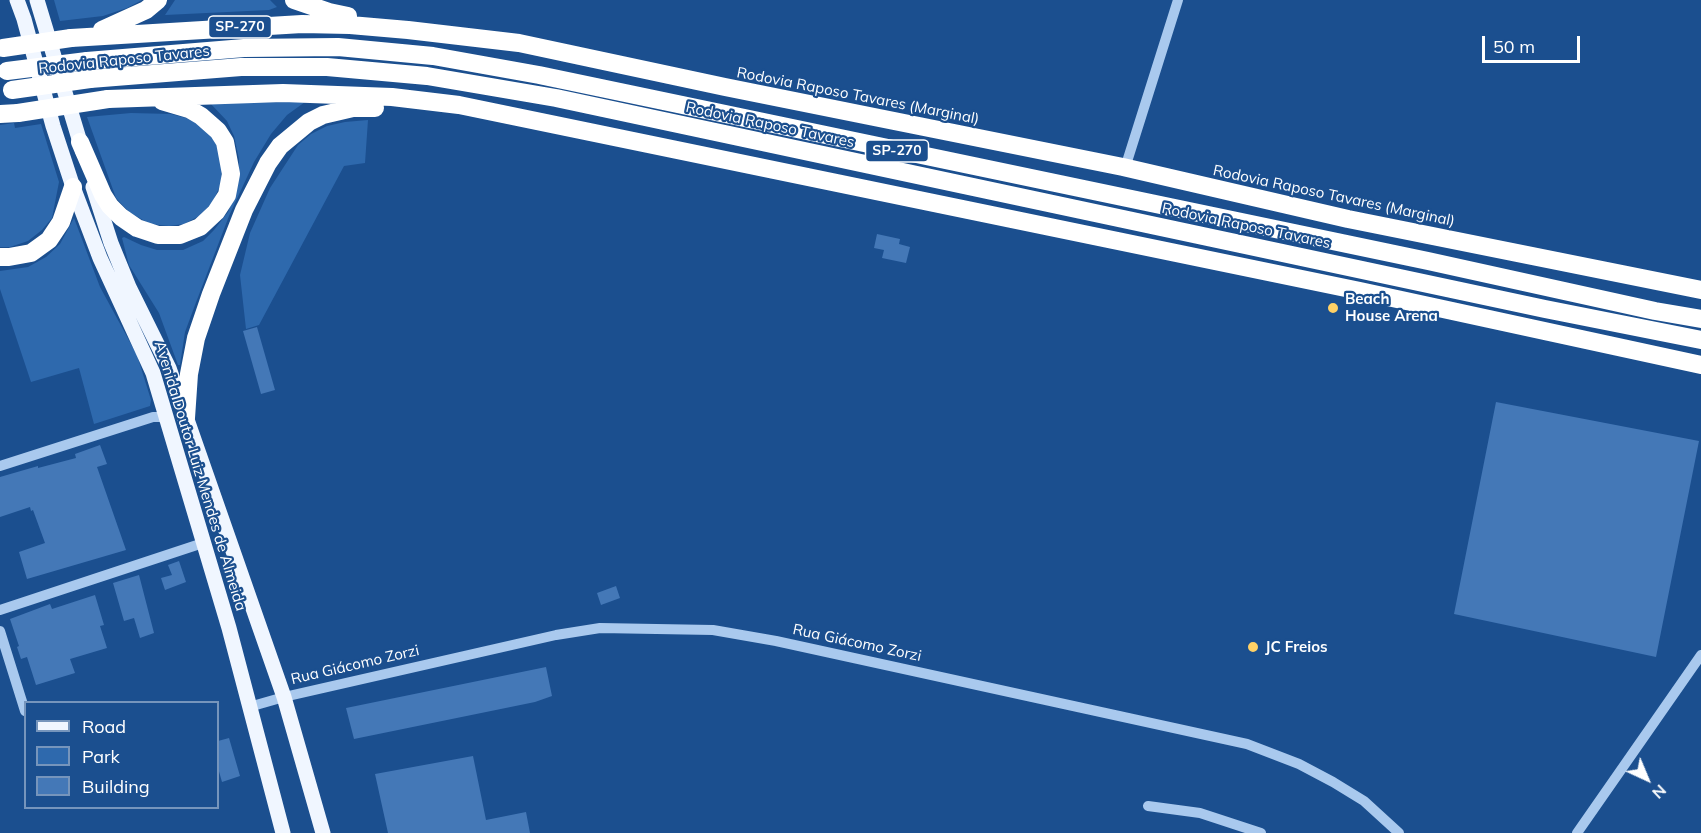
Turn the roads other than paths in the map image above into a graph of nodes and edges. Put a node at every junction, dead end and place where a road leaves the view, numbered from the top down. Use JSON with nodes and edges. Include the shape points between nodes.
{"nodes":[{"id":1,"x":17,"y":0,"type":"edge"},
{"id":2,"x":37,"y":0,"type":"edge"},
{"id":3,"x":158,"y":0,"type":"edge"},
{"id":4,"x":294,"y":0,"type":"edge"},
{"id":5,"x":1178,"y":0,"type":"edge"},
{"id":6,"x":408,"y":30,"type":"junction"},
{"id":7,"x":80,"y":37,"type":"junction"},
{"id":8,"x":2,"y":48,"type":"edge"},
{"id":9,"x":88,"y":70,"type":"junction"},
{"id":10,"x":4,"y":72,"type":"edge"},
{"id":11,"x":6,"y":91,"type":"edge"},
{"id":12,"x":137,"y":97,"type":"junction"},
{"id":13,"x":476,"y":109,"type":"junction"},
{"id":14,"x":9,"y":113,"type":"edge"},
{"id":15,"x":80,"y":142,"type":"junction"},
{"id":16,"x":1125,"y":168,"type":"junction"},
{"id":17,"x":73,"y":187,"type":"junction"},
{"id":18,"x":0,"y":257,"type":"edge"},
{"id":19,"x":1701,"y":290,"type":"edge"},
{"id":20,"x":1701,"y":319,"type":"edge"},
{"id":21,"x":1701,"y":340,"type":"edge"},
{"id":22,"x":1701,"y":365,"type":"edge"},
{"id":23,"x":186,"y":418,"type":"junction"},
{"id":24,"x":168,"y":422,"type":"junction"},
{"id":25,"x":0,"y":466,"type":"edge"},
{"id":26,"x":203,"y":543,"type":"junction"},
{"id":27,"x":231,"y":548,"type":"junction"},
{"id":28,"x":0,"y":610,"type":"edge"},
{"id":29,"x":0,"y":631,"type":"edge"},
{"id":30,"x":1701,"y":655,"type":"edge"},
{"id":31,"x":284,"y":697,"type":"junction"},
{"id":32,"x":249,"y":707,"type":"junction"},
{"id":33,"x":24,"y":708,"type":"edge"},
{"id":34,"x":1148,"y":806,"type":"dead end"},
{"id":35,"x":283,"y":833,"type":"edge"},
{"id":36,"x":323,"y":833,"type":"edge"},
{"id":37,"x":1261,"y":833,"type":"edge"},
{"id":38,"x":1399,"y":833,"type":"edge"},
{"id":39,"x":1576,"y":833,"type":"edge"}],
"edges":[{"from":1,"to":17,"type":"main road","name":"Avenida Doutor Luiz Mendes de Almeida"},
{"from":2,"to":15,"type":"main road","name":"Avenida Doutor Luiz Mendes de Almeida"},
{"from":3,"to":7,"type":"highway","via":[[128,19]]},
{"from":4,"to":6,"type":"highway"},
{"from":5,"to":16,"type":"street"},
{"from":6,"to":7,"type":"highway","name":"Rodovia Raposo Tavares (Marginal)","number":"SP-270","via":[[302,24]]},
{"from":6,"to":16,"type":"highway","name":"Rodovia Raposo Tavares (Marginal)","number":"SP-270","via":[[519,43]]},
{"from":7,"to":8,"type":"highway","name":"Rodovia Raposo Tavares (Marginal)","number":"SP-270","bridge":true},
{"from":9,"to":10,"type":"highway","name":"Rodovia Raposo Tavares","number":"SP-270","bridge":true},
{"from":9,"to":11,"type":"highway","name":"Rodovia Raposo Tavares","number":"SP-270","bridge":true},
{"from":9,"to":20,"type":"highway","name":"Rodovia Raposo Tavares","number":"SP-270","via":[[244,48],[338,47],[434,56]]},
{"from":9,"to":21,"type":"highway","name":"Rodovia Raposo Tavares","number":"SP-270","via":[[327,67],[427,76],[556,98]]},
{"from":12,"to":13,"type":"highway","via":[[283,93],[392,97]]},
{"from":12,"to":14,"type":"highway","bridge":true},
{"from":12,"to":15,"type":"highway","via":[[189,109],[209,122],[225,142],[231,174],[227,195],[200,226],[180,235],[158,235],[121,218],[103,195]]},
{"from":13,"to":22,"type":"highway"},
{"from":13,"to":23,"type":"highway","via":[[353,108],[309,122],[280,146],[244,210],[211,294],[196,339]]},
{"from":15,"to":23,"type":"main road","name":"Avenida Doutor Luiz Mendes de Almeida","via":[[111,243],[169,368]]},
{"from":16,"to":19,"type":"highway","name":"Rodovia Raposo Tavares (Marginal)","number":"SP-270","via":[[1348,219]]},
{"from":17,"to":18,"type":"highway","via":[[61,222],[49,240],[31,253]]},
{"from":17,"to":24,"type":"main road","name":"Avenida Doutor Luiz Mendes de Almeida","via":[[100,258],[153,373]]},
{"from":23,"to":27,"type":"main road","name":"Avenida Doutor Luiz Mendes de Almeida"},
{"from":24,"to":25,"type":"street","via":[[153,417]]},
{"from":24,"to":26,"type":"main road","name":"Avenida Doutor Luiz Mendes de Almeida"},
{"from":26,"to":27,"type":"main road","via":[[217,542]]},
{"from":26,"to":28,"type":"street"},
{"from":26,"to":32,"type":"main road","name":"Avenida Doutor Luiz Mendes de Almeida"},
{"from":27,"to":31,"type":"main road","name":"Avenida Doutor Luiz Mendes de Almeida"},
{"from":29,"to":33,"type":"street"},
{"from":30,"to":39,"type":"street"},
{"from":31,"to":32,"type":"street","name":"Rua Giácomo Zorzi"},
{"from":31,"to":36,"type":"main road","name":"Avenida Doutor Luiz Mendes de Almeida"},
{"from":31,"to":38,"type":"street","name":"Rua Giácomo Zorzi","via":[[556,634],[600,628],[713,630],[1247,744],[1333,782],[1364,801]]},
{"from":32,"to":35,"type":"main road","name":"Avenida Doutor Luiz Mendes de Almeida"},
{"from":34,"to":37,"type":"street","via":[[1200,813]]}]}
